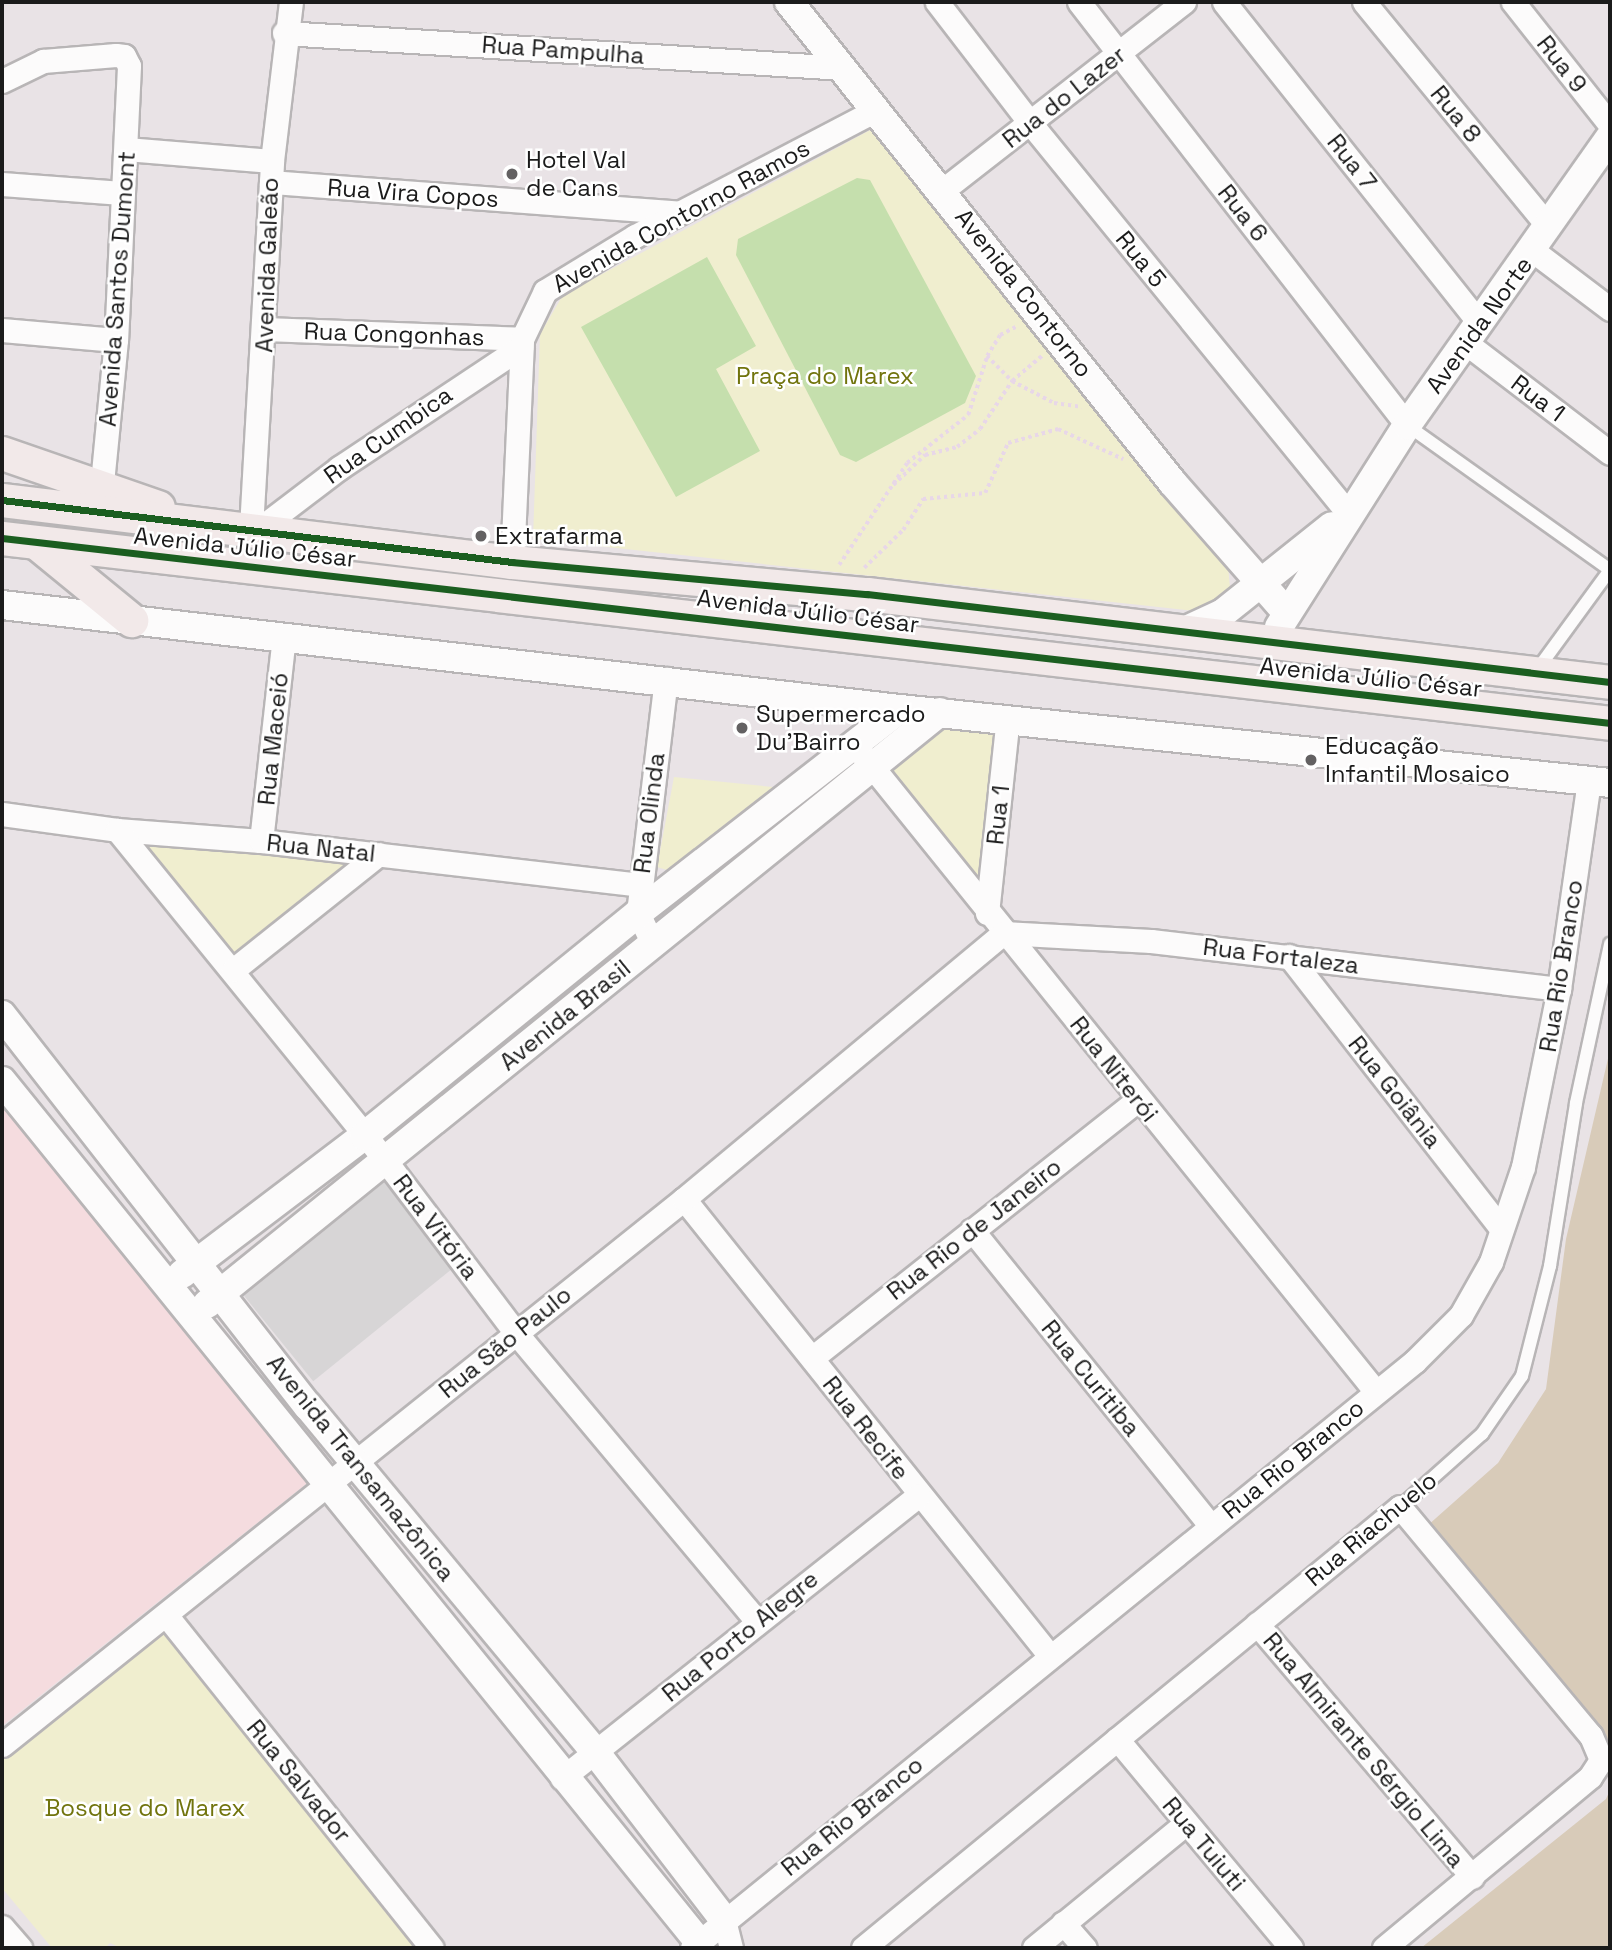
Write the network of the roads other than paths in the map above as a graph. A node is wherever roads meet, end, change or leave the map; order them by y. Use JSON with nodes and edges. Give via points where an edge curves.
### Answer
{"nodes":[{"id":1,"x":291,"y":2,"type":"edge"},
{"id":2,"x":789,"y":2,"type":"edge"},
{"id":3,"x":937,"y":2,"type":"edge"},
{"id":4,"x":1079,"y":2,"type":"edge"},
{"id":5,"x":1184,"y":2,"type":"edge"},
{"id":6,"x":1224,"y":2,"type":"edge"},
{"id":7,"x":1364,"y":2,"type":"edge"},
{"id":8,"x":1513,"y":2,"type":"edge"},
{"id":9,"x":284,"y":33,"type":"junction"},
{"id":10,"x":1119,"y":54,"type":"junction"},
{"id":11,"x":843,"y":68,"type":"junction"},
{"id":12,"x":2,"y":81,"type":"edge"},
{"id":13,"x":876,"y":110,"type":"junction"},
{"id":14,"x":1031,"y":124,"type":"junction"},
{"id":15,"x":1610,"y":125,"type":"edge"},
{"id":16,"x":126,"y":149,"type":"junction"},
{"id":17,"x":1606,"y":152,"type":"edge"},
{"id":18,"x":271,"y":171,"type":"junction"},
{"id":19,"x":2,"y":184,"type":"edge"},
{"id":20,"x":943,"y":190,"type":"junction"},
{"id":21,"x":122,"y":193,"type":"junction"},
{"id":22,"x":681,"y":213,"type":"junction"},
{"id":23,"x":1548,"y":226,"type":"junction"},
{"id":24,"x":1532,"y":250,"type":"junction"},
{"id":25,"x":1610,"y":309,"type":"edge"},
{"id":26,"x":265,"y":329,"type":"junction"},
{"id":27,"x":2,"y":330,"type":"edge"},
{"id":28,"x":1473,"y":333,"type":"junction"},
{"id":29,"x":116,"y":340,"type":"junction"},
{"id":30,"x":522,"y":343,"type":"junction"},
{"id":31,"x":1407,"y":425,"type":"junction"},
{"id":32,"x":2,"y":453,"type":"edge"},
{"id":33,"x":1610,"y":453,"type":"edge"},
{"id":34,"x":102,"y":484,"type":"junction"},
{"id":35,"x":2,"y":500,"type":"edge"},
{"id":36,"x":1348,"y":513,"type":"junction"},
{"id":37,"x":200,"y":523,"type":"junction"},
{"id":38,"x":256,"y":529,"type":"junction"},
{"id":39,"x":2,"y":538,"type":"edge"},
{"id":40,"x":1224,"y":542,"type":"junction"},
{"id":41,"x":37,"y":543,"type":"junction"},
{"id":42,"x":1298,"y":553,"type":"junction"},
{"id":43,"x":512,"y":562,"type":"junction"},
{"id":44,"x":1610,"y":570,"type":"edge"},
{"id":45,"x":1261,"y":583,"type":"junction"},
{"id":46,"x":2,"y":605,"type":"edge"},
{"id":47,"x":1287,"y":613,"type":"junction"},
{"id":48,"x":131,"y":620,"type":"junction"},
{"id":49,"x":1178,"y":634,"type":"junction"},
{"id":50,"x":284,"y":637,"type":"junction"},
{"id":51,"x":1270,"y":642,"type":"junction"},
{"id":52,"x":1534,"y":674,"type":"junction"},
{"id":53,"x":666,"y":679,"type":"junction"},
{"id":54,"x":1610,"y":682,"type":"edge"},
{"id":55,"x":900,"y":709,"type":"junction"},
{"id":56,"x":940,"y":712,"type":"junction"},
{"id":57,"x":1008,"y":718,"type":"junction"},
{"id":58,"x":1610,"y":723,"type":"edge"},
{"id":59,"x":854,"y":744,"type":"junction"},
{"id":60,"x":873,"y":768,"type":"junction"},
{"id":61,"x":1600,"y":782,"type":"edge"},
{"id":62,"x":2,"y":814,"type":"edge"},
{"id":63,"x":117,"y":830,"type":"junction"},
{"id":64,"x":261,"y":841,"type":"junction"},
{"id":65,"x":379,"y":855,"type":"junction"},
{"id":66,"x":638,"y":899,"type":"junction"},
{"id":67,"x":987,"y":913,"type":"junction"},
{"id":68,"x":1003,"y":933,"type":"junction"},
{"id":69,"x":653,"y":944,"type":"junction"},
{"id":70,"x":1610,"y":944,"type":"edge"},
{"id":71,"x":1289,"y":957,"type":"junction"},
{"id":72,"x":1607,"y":964,"type":"edge"},
{"id":73,"x":233,"y":970,"type":"junction"},
{"id":74,"x":1559,"y":989,"type":"junction"},
{"id":75,"x":2,"y":1015,"type":"edge"},
{"id":76,"x":2,"y":1081,"type":"edge"},
{"id":77,"x":1137,"y":1100,"type":"junction"},
{"id":78,"x":364,"y":1136,"type":"junction"},
{"id":79,"x":385,"y":1160,"type":"junction"},
{"id":80,"x":684,"y":1199,"type":"junction"},
{"id":81,"x":1500,"y":1227,"type":"junction"},
{"id":82,"x":972,"y":1230,"type":"junction"},
{"id":83,"x":195,"y":1263,"type":"junction"},
{"id":84,"x":166,"y":1286,"type":"junction"},
{"id":85,"x":220,"y":1293,"type":"junction"},
{"id":86,"x":191,"y":1317,"type":"junction"},
{"id":87,"x":516,"y":1332,"type":"junction"},
{"id":88,"x":812,"y":1358,"type":"junction"},
{"id":89,"x":1376,"y":1392,"type":"junction"},
{"id":90,"x":356,"y":1464,"type":"junction"},
{"id":91,"x":327,"y":1486,"type":"junction"},
{"id":92,"x":918,"y":1496,"type":"junction"},
{"id":93,"x":1400,"y":1507,"type":"junction"},
{"id":94,"x":1211,"y":1526,"type":"junction"},
{"id":95,"x":166,"y":1615,"type":"junction"},
{"id":96,"x":757,"y":1621,"type":"junction"},
{"id":97,"x":1257,"y":1624,"type":"junction"},
{"id":98,"x":1050,"y":1656,"type":"junction"},
{"id":99,"x":1117,"y":1739,"type":"junction"},
{"id":100,"x":2,"y":1745,"type":"edge"},
{"id":101,"x":596,"y":1753,"type":"junction"},
{"id":102,"x":562,"y":1778,"type":"junction"},
{"id":103,"x":1186,"y":1823,"type":"junction"},
{"id":104,"x":1472,"y":1877,"type":"junction"},
{"id":105,"x":724,"y":1920,"type":"junction"},
{"id":106,"x":1063,"y":1923,"type":"junction"},
{"id":107,"x":2,"y":1927,"type":"edge"},
{"id":108,"x":700,"y":1946,"type":"edge"},
{"id":109,"x":20,"y":1948,"type":"edge"},
{"id":110,"x":432,"y":1948,"type":"edge"},
{"id":111,"x":731,"y":1948,"type":"edge"},
{"id":112,"x":863,"y":1948,"type":"edge"},
{"id":113,"x":1034,"y":1948,"type":"edge"},
{"id":114,"x":1085,"y":1948,"type":"edge"},
{"id":115,"x":1291,"y":1948,"type":"edge"},
{"id":116,"x":1384,"y":1948,"type":"edge"}],
"edges":[{"from":1,"to":9,"type":"street","name":"Avenida Galeão"},
{"from":2,"to":11,"type":"street","name":"Avenida Contorno"},
{"from":3,"to":14,"type":"street","name":"Rua 5"},
{"from":4,"to":10,"type":"street","name":"Rua 6"},
{"from":5,"to":10,"type":"street","name":"Rua do Lazer"},
{"from":6,"to":28,"type":"street","name":"Rua 7"},
{"from":7,"to":23,"type":"street","name":"Rua 8"},
{"from":8,"to":15,"type":"street","name":"Rua 9"},
{"from":9,"to":11,"type":"street","name":"Rua Pampulha"},
{"from":9,"to":18,"type":"street","name":"Avenida Galeão"},
{"from":10,"to":14,"type":"street","name":"Rua do Lazer"},
{"from":10,"to":31,"type":"street","name":"Rua 6"},
{"from":11,"to":13,"type":"street","name":"Avenida Contorno"},
{"from":12,"to":16,"type":"street","name":"Avenida Santos Dumont","via":[[43,61],[116,55],[127,60]]},
{"from":13,"to":20,"type":"street","name":"Avenida Contorno"},
{"from":13,"to":22,"type":"street","name":"Avenida Contorno Ramos"},
{"from":14,"to":20,"type":"street","name":"Rua do Lazer"},
{"from":14,"to":36,"type":"street","name":"Rua 5"},
{"from":16,"to":18,"type":"street","name":"Rua Vira Copos"},
{"from":16,"to":21,"type":"street","name":"Avenida Santos Dumont"},
{"from":17,"to":23,"type":"street","name":"Avenida Norte"},
{"from":18,"to":22,"type":"street","name":"Rua Vira Copos"},
{"from":18,"to":26,"type":"street","name":"Avenida Galeão"},
{"from":19,"to":21,"type":"street"},
{"from":20,"to":40,"type":"street","name":"Avenida Contorno"},
{"from":21,"to":29,"type":"street","name":"Avenida Santos Dumont"},
{"from":22,"to":30,"type":"street","name":"Avenida Contorno Ramos","via":[[554,283],[531,312]]},
{"from":23,"to":24,"type":"street","name":"Avenida Norte"},
{"from":24,"to":25,"type":"street"},
{"from":24,"to":28,"type":"street","name":"Avenida Norte"},
{"from":26,"to":30,"type":"street","name":"Rua Congonhas"},
{"from":26,"to":38,"type":"street","name":"Avenida Galeão"},
{"from":27,"to":29,"type":"street"},
{"from":28,"to":31,"type":"street","name":"Avenida Norte"},
{"from":28,"to":33,"type":"street","name":"Rua 1"},
{"from":29,"to":34,"type":"street","name":"Avenida Santos Dumont"},
{"from":30,"to":38,"type":"street","name":"Rua Cumbica"},
{"from":30,"to":43,"type":"street","name":"Avenida Contorno Ramos"},
{"from":31,"to":36,"type":"street","name":"Avenida Norte"},
{"from":31,"to":44,"type":"lane"},
{"from":32,"to":34,"type":"main road"},
{"from":34,"to":37,"type":"main road"},
{"from":35,"to":37,"type":"main road","name":"Avenida Júlio César"},
{"from":36,"to":42,"type":"street"},
{"from":36,"to":47,"type":"street","name":"Avenida Norte"},
{"from":37,"to":38,"type":"main road","name":"Avenida Júlio César"},
{"from":38,"to":43,"type":"main road","name":"Avenida Júlio César"},
{"from":39,"to":41,"type":"main road","name":"Avenida Júlio César"},
{"from":40,"to":42,"type":"street","via":[[1256,552]]},
{"from":40,"to":45,"type":"street","name":"Avenida Contorno"},
{"from":41,"to":48,"type":"main road"},
{"from":41,"to":58,"type":"main road","name":"Avenida Júlio César"},
{"from":42,"to":45,"type":"street"},
{"from":43,"to":49,"type":"main road","name":"Avenida Júlio César","via":[[832,591]]},
{"from":44,"to":52,"type":"lane"},
{"from":45,"to":47,"type":"street","name":"Avenida Contorno"},
{"from":45,"to":49,"type":"street","via":[[1223,613]]},
{"from":46,"to":48,"type":"street"},
{"from":47,"to":51,"type":"street","name":"Avenida Norte"},
{"from":48,"to":50,"type":"street"},
{"from":49,"to":51,"type":"main road","name":"Avenida Júlio César"},
{"from":50,"to":53,"type":"street"},
{"from":50,"to":64,"type":"street","name":"Rua Maceió"},
{"from":51,"to":52,"type":"main road","name":"Avenida Júlio César"},
{"from":52,"to":54,"type":"main road","name":"Avenida Júlio César"},
{"from":53,"to":55,"type":"street"},
{"from":53,"to":66,"type":"street","name":"Rua Olinda"},
{"from":55,"to":56,"type":"street"},
{"from":55,"to":59,"type":"street","name":"Avenida Brasil"},
{"from":56,"to":57,"type":"street"},
{"from":56,"to":60,"type":"street","name":"Avenida Brasil"},
{"from":57,"to":61,"type":"street"},
{"from":57,"to":67,"type":"street","name":"Rua 1"},
{"from":59,"to":60,"type":"street","name":"Rua Niterói"},
{"from":59,"to":66,"type":"street","name":"Avenida Brasil"},
{"from":60,"to":67,"type":"street","name":"Rua Niterói"},
{"from":60,"to":69,"type":"street","name":"Avenida Brasil"},
{"from":61,"to":74,"type":"street","name":"Rua Rio Branco"},
{"from":62,"to":63,"type":"street","name":"Rua Natal"},
{"from":63,"to":64,"type":"street","name":"Rua Natal"},
{"from":63,"to":73,"type":"street","name":"Rua Vitória"},
{"from":64,"to":65,"type":"street","name":"Rua Natal"},
{"from":65,"to":66,"type":"street","name":"Rua Natal"},
{"from":65,"to":73,"type":"street"},
{"from":66,"to":69,"type":"street"},
{"from":66,"to":78,"type":"street","name":"Avenida Brasil"},
{"from":67,"to":68,"type":"street","name":"Rua Niterói"},
{"from":68,"to":71,"type":"street","name":"Rua Fortaleza","via":[[1051,932]]},
{"from":68,"to":77,"type":"street","name":"Rua Niterói"},
{"from":68,"to":80,"type":"street","name":"Rua São Paulo"},
{"from":69,"to":79,"type":"street","name":"Avenida Brasil"},
{"from":70,"to":72,"type":"lane","name":"Rua Riachuelo"},
{"from":71,"to":74,"type":"street","name":"Rua Fortaleza"},
{"from":71,"to":81,"type":"street","name":"Rua Goiânia"},
{"from":72,"to":93,"type":"lane","name":"Rua Riachuelo","via":[[1576,1103],[1550,1266],[1522,1376],[1482,1434]]},
{"from":73,"to":78,"type":"street","name":"Rua Vitória"},
{"from":74,"to":81,"type":"street","name":"Rua Rio Branco","via":[[1523,1167]]},
{"from":75,"to":83,"type":"street","name":"Avenida Transamazônica"},
{"from":76,"to":84,"type":"street","name":"Avenida Transamazônica"},
{"from":77,"to":82,"type":"street","name":"Rua Rio de Janeiro"},
{"from":77,"to":89,"type":"street","name":"Rua Niterói"},
{"from":78,"to":79,"type":"street","name":"Rua Vitória"},
{"from":78,"to":83,"type":"street","name":"Avenida Brasil"},
{"from":79,"to":85,"type":"street","name":"Avenida Brasil"},
{"from":79,"to":87,"type":"street","name":"Rua Vitória"},
{"from":80,"to":87,"type":"street","name":"Rua São Paulo"},
{"from":80,"to":88,"type":"street","name":"Rua Recife"},
{"from":81,"to":89,"type":"street","name":"Rua Rio Branco","via":[[1491,1262],[1461,1315],[1443,1337]]},
{"from":82,"to":88,"type":"street","name":"Rua Rio de Janeiro"},
{"from":82,"to":94,"type":"street","name":"Rua Curitiba"},
{"from":83,"to":84,"type":"street","name":"Avenida Brasil"},
{"from":83,"to":85,"type":"street","name":"Avenida Transamazônica"},
{"from":84,"to":86,"type":"street","name":"Avenida Transamazônica"},
{"from":85,"to":86,"type":"street","name":"Avenida Brasil"},
{"from":85,"to":90,"type":"street","name":"Avenida Transamazônica"},
{"from":86,"to":91,"type":"street","name":"Avenida Transamazônica"},
{"from":87,"to":90,"type":"street","name":"Rua São Paulo"},
{"from":87,"to":96,"type":"street","name":"Rua Vitória"},
{"from":88,"to":92,"type":"street","name":"Rua Recife"},
{"from":89,"to":94,"type":"street","name":"Rua Rio Branco"},
{"from":90,"to":91,"type":"street","name":"Rua São Paulo"},
{"from":90,"to":101,"type":"street","name":"Avenida Transamazônica"},
{"from":91,"to":95,"type":"street","name":"Rua São Paulo"},
{"from":91,"to":102,"type":"street","name":"Avenida Transamazônica"},
{"from":92,"to":96,"type":"street","name":"Rua Porto Alegre"},
{"from":92,"to":98,"type":"street","name":"Rua Recife"},
{"from":93,"to":97,"type":"street","name":"Rua Riachuelo"},
{"from":93,"to":104,"type":"street","via":[[1601,1753],[1590,1777]]},
{"from":94,"to":98,"type":"street","name":"Rua Rio Branco"},
{"from":95,"to":100,"type":"street","name":"Rua São Paulo"},
{"from":95,"to":110,"type":"street","name":"Rua Salvador"},
{"from":96,"to":101,"type":"street","name":"Rua Porto Alegre"},
{"from":97,"to":99,"type":"street","name":"Rua Riachuelo"},
{"from":97,"to":104,"type":"street","name":"Rua Almirante Sérgio Lima"},
{"from":98,"to":105,"type":"street","name":"Rua Rio Branco"},
{"from":99,"to":103,"type":"street","name":"Rua Tuiuti"},
{"from":99,"to":112,"type":"street","name":"Rua Riachuelo"},
{"from":101,"to":102,"type":"street","name":"Rua Porto Alegre"},
{"from":101,"to":105,"type":"street","name":"Avenida Transamazônica"},
{"from":102,"to":108,"type":"street","name":"Avenida Transamazônica"},
{"from":103,"to":106,"type":"street"},
{"from":103,"to":115,"type":"street","name":"Rua Tuiuti"},
{"from":104,"to":116,"type":"street"},
{"from":105,"to":108,"type":"street","name":"Rua Rio Branco"},
{"from":105,"to":111,"type":"street"},
{"from":106,"to":113,"type":"street"},
{"from":106,"to":114,"type":"street"},
{"from":107,"to":109,"type":"street"}]}
